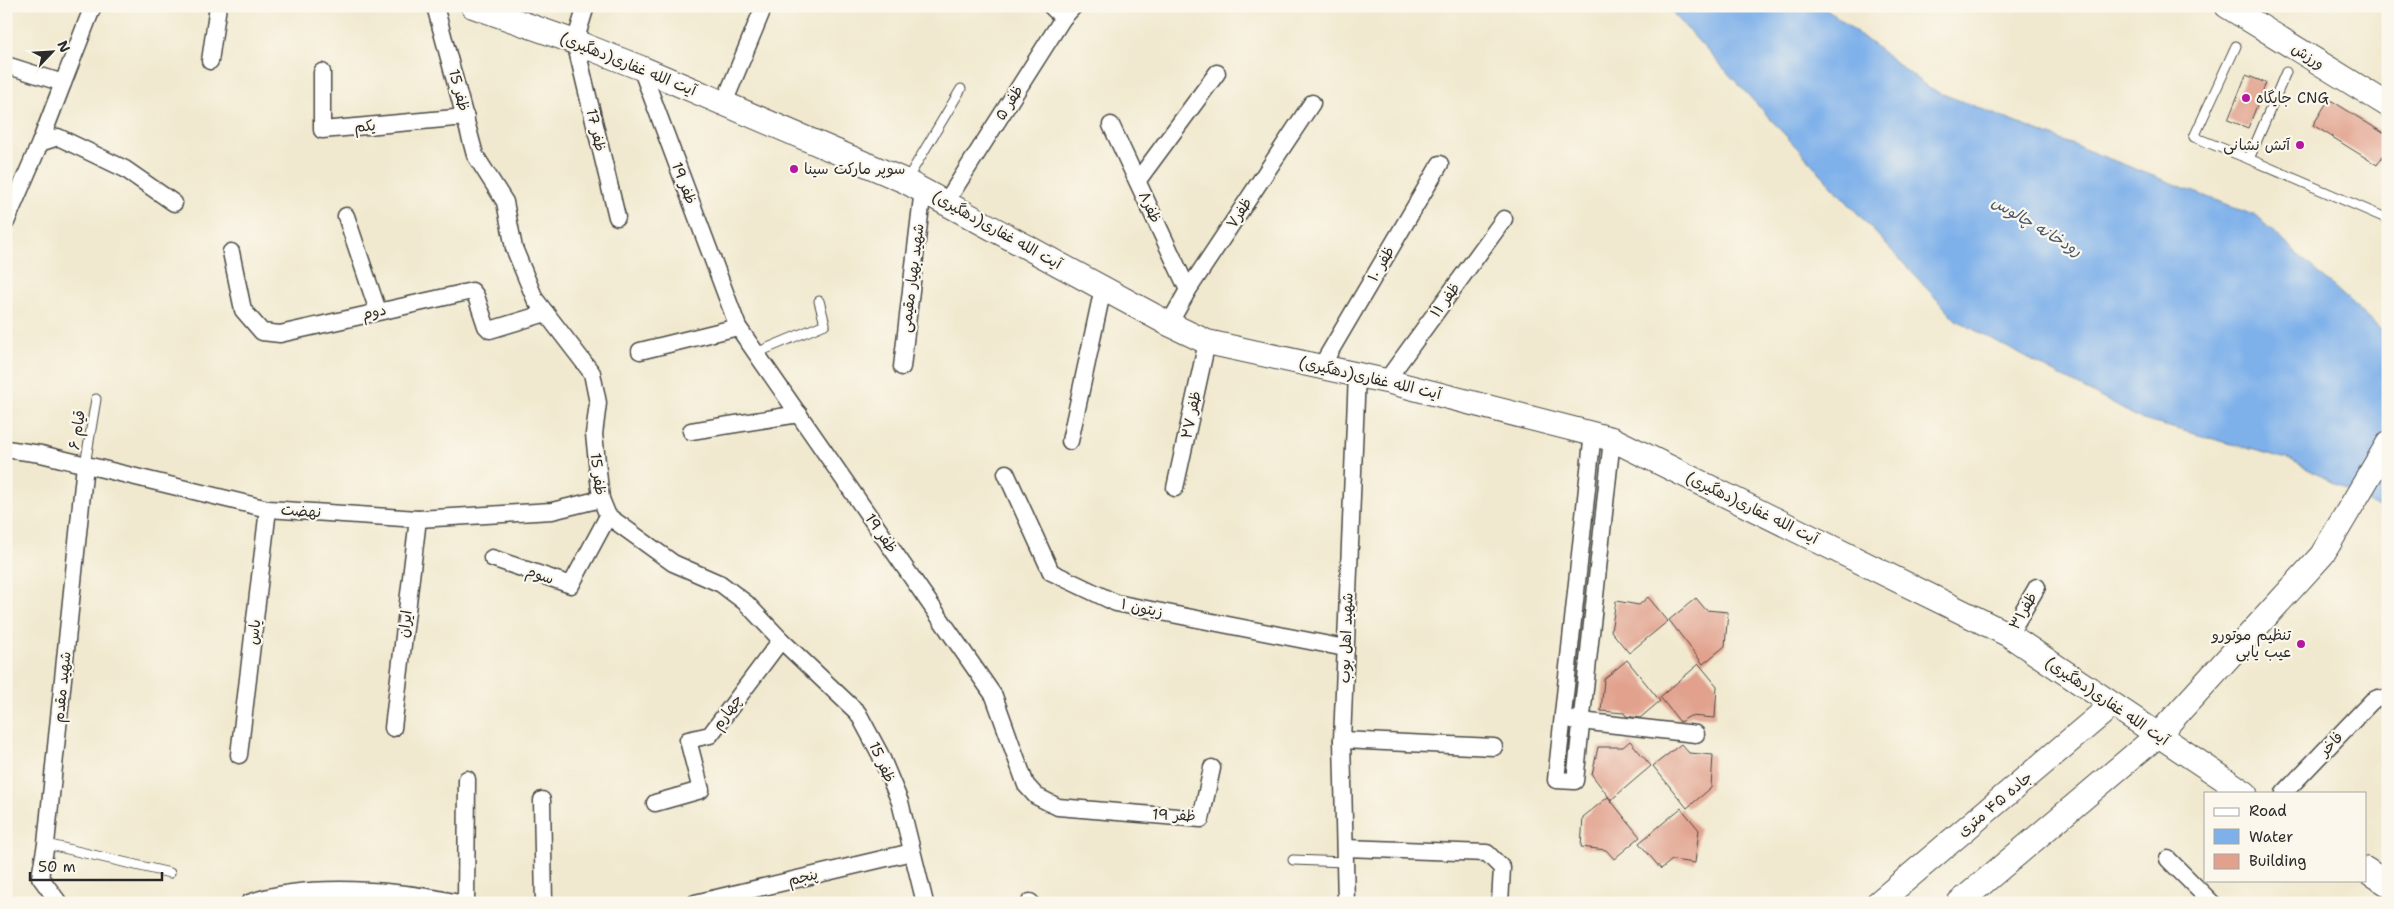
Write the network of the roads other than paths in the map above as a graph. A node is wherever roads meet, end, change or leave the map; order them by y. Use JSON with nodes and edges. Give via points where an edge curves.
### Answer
{"nodes":[{"id":1,"x":93,"y":6,"type":"edge"},
{"id":2,"x":218,"y":6,"type":"edge"},
{"id":3,"x":436,"y":6,"type":"edge"},
{"id":4,"x":586,"y":6,"type":"edge"},
{"id":5,"x":764,"y":6,"type":"edge"},
{"id":6,"x":1051,"y":6,"type":"edge"},
{"id":7,"x":2228,"y":6,"type":"edge"},
{"id":8,"x":485,"y":8,"type":"edge"},
{"id":9,"x":1069,"y":12,"type":"edge"},
{"id":10,"x":576,"y":42,"type":"junction"},
{"id":11,"x":2236,"y":46,"type":"dead end"},
{"id":12,"x":210,"y":61,"type":"dead end"},
{"id":13,"x":6,"y":65,"type":"edge"},
{"id":14,"x":641,"y":68,"type":"junction"},
{"id":15,"x":322,"y":72,"type":"dead end"},
{"id":16,"x":2286,"y":72,"type":"dead end"},
{"id":17,"x":1217,"y":73,"type":"dead end"},
{"id":18,"x":63,"y":83,"type":"junction"},
{"id":19,"x":961,"y":89,"type":"dead end"},
{"id":20,"x":724,"y":103,"type":"junction"},
{"id":21,"x":1312,"y":103,"type":"dead end"},
{"id":22,"x":2388,"y":105,"type":"edge"},
{"id":23,"x":466,"y":117,"type":"junction"},
{"id":24,"x":1110,"y":124,"type":"dead end"},
{"id":25,"x":40,"y":143,"type":"junction"},
{"id":26,"x":2249,"y":159,"type":"junction"},
{"id":27,"x":1440,"y":164,"type":"dead end"},
{"id":28,"x":1138,"y":180,"type":"junction"},
{"id":29,"x":914,"y":185,"type":"junction"},
{"id":30,"x":946,"y":202,"type":"junction"},
{"id":31,"x":174,"y":204,"type":"dead end"},
{"id":32,"x":346,"y":216,"type":"dead end"},
{"id":33,"x":617,"y":217,"type":"dead end"},
{"id":34,"x":1504,"y":219,"type":"dead end"},
{"id":35,"x":2388,"y":219,"type":"edge"},
{"id":36,"x":6,"y":222,"type":"edge"},
{"id":37,"x":231,"y":252,"type":"dead end"},
{"id":38,"x":1103,"y":288,"type":"junction"},
{"id":39,"x":1188,"y":290,"type":"junction"},
{"id":40,"x":819,"y":301,"type":"dead end"},
{"id":41,"x":378,"y":311,"type":"junction"},
{"id":42,"x":546,"y":313,"type":"junction"},
{"id":43,"x":1169,"y":324,"type":"junction"},
{"id":44,"x":738,"y":327,"type":"junction"},
{"id":45,"x":1207,"y":342,"type":"junction"},
{"id":46,"x":640,"y":351,"type":"dead end"},
{"id":47,"x":756,"y":352,"type":"junction"},
{"id":48,"x":1322,"y":365,"type":"junction"},
{"id":49,"x":902,"y":366,"type":"dead end"},
{"id":50,"x":1357,"y":374,"type":"junction"},
{"id":51,"x":1386,"y":381,"type":"junction"},
{"id":52,"x":96,"y":399,"type":"dead end"},
{"id":53,"x":799,"y":414,"type":"junction"},
{"id":54,"x":691,"y":431,"type":"dead end"},
{"id":55,"x":1603,"y":436,"type":"junction"},
{"id":56,"x":1070,"y":441,"type":"dead end"},
{"id":57,"x":2388,"y":444,"type":"edge"},
{"id":58,"x":6,"y":449,"type":"edge"},
{"id":59,"x":85,"y":465,"type":"junction"},
{"id":60,"x":1006,"y":473,"type":"dead end"},
{"id":61,"x":1175,"y":488,"type":"dead end"},
{"id":62,"x":601,"y":499,"type":"junction"},
{"id":63,"x":268,"y":509,"type":"junction"},
{"id":64,"x":608,"y":516,"type":"junction"},
{"id":65,"x":418,"y":520,"type":"junction"},
{"id":66,"x":492,"y":558,"type":"dead end"},
{"id":67,"x":2037,"y":587,"type":"dead end"},
{"id":68,"x":2009,"y":635,"type":"junction"},
{"id":69,"x":780,"y":640,"type":"junction"},
{"id":70,"x":1345,"y":648,"type":"junction"},
{"id":71,"x":2383,"y":700,"type":"edge"},
{"id":72,"x":2112,"y":705,"type":"junction"},
{"id":73,"x":1562,"y":719,"type":"junction"},
{"id":74,"x":1582,"y":721,"type":"junction"},
{"id":75,"x":392,"y":728,"type":"dead end"},
{"id":76,"x":1696,"y":734,"type":"dead end"},
{"id":77,"x":2156,"y":736,"type":"junction"},
{"id":78,"x":1342,"y":740,"type":"junction"},
{"id":79,"x":1494,"y":747,"type":"dead end"},
{"id":80,"x":240,"y":755,"type":"dead end"},
{"id":81,"x":1212,"y":768,"type":"dead end"},
{"id":82,"x":466,"y":779,"type":"dead end"},
{"id":83,"x":2243,"y":792,"type":"edge"},
{"id":84,"x":2285,"y":792,"type":"edge"},
{"id":85,"x":542,"y":800,"type":"dead end"},
{"id":86,"x":655,"y":803,"type":"dead end"},
{"id":87,"x":46,"y":844,"type":"junction"},
{"id":88,"x":912,"y":852,"type":"junction"},
{"id":89,"x":1345,"y":855,"type":"junction"},
{"id":90,"x":2168,"y":859,"type":"dead end"},
{"id":91,"x":1293,"y":860,"type":"dead end"},
{"id":92,"x":2366,"y":871,"type":"edge"},
{"id":93,"x":170,"y":873,"type":"dead end"},
{"id":94,"x":2388,"y":884,"type":"edge"},
{"id":95,"x":2205,"y":901,"type":"edge"},
{"id":96,"x":59,"y":903,"type":"edge"},
{"id":97,"x":249,"y":903,"type":"edge"},
{"id":98,"x":459,"y":903,"type":"edge"},
{"id":99,"x":466,"y":903,"type":"edge"},
{"id":100,"x":544,"y":903,"type":"edge"},
{"id":101,"x":695,"y":903,"type":"edge"},
{"id":102,"x":925,"y":903,"type":"edge"},
{"id":103,"x":1346,"y":903,"type":"edge"},
{"id":104,"x":1500,"y":903,"type":"edge"},
{"id":105,"x":1878,"y":903,"type":"edge"},
{"id":106,"x":1959,"y":903,"type":"edge"}],
"edges":[{"from":1,"to":18,"type":"street"},
{"from":2,"to":12,"type":"street"},
{"from":3,"to":23,"type":"street","name":"ظفر 15"},
{"from":4,"to":10,"type":"street"},
{"from":5,"to":20,"type":"street"},
{"from":6,"to":9,"type":"street"},
{"from":7,"to":22,"type":"street","name":"ورزش"},
{"from":8,"to":10,"type":"street","name":"آیت الله غفاری(دهگیری)"},
{"from":9,"to":30,"type":"street","name":"ظفر ۵"},
{"from":10,"to":14,"type":"street","name":"آیت الله غفاری(دهگیری)"},
{"from":10,"to":33,"type":"street","name":"ظفر 17"},
{"from":11,"to":26,"type":"lane","via":[[2194,138]]},
{"from":13,"to":18,"type":"street"},
{"from":14,"to":20,"type":"street","name":"آیت الله غفاری(دهگیری)"},
{"from":14,"to":44,"type":"street","name":"ظفر 19"},
{"from":15,"to":23,"type":"street","name":"یکم","via":[[322,130]]},
{"from":16,"to":26,"type":"lane"},
{"from":17,"to":28,"type":"street"},
{"from":18,"to":25,"type":"street"},
{"from":19,"to":29,"type":"lane"},
{"from":20,"to":29,"type":"street","name":"آیت الله غفاری(دهگیری)"},
{"from":21,"to":39,"type":"street","name":"ظفر۷"},
{"from":23,"to":42,"type":"street","name":"ظفر 15","via":[[475,155],[505,202],[514,248],[535,299]]},
{"from":24,"to":28,"type":"street","name":"ظفر۸"},
{"from":25,"to":31,"type":"street","via":[[58,137],[125,168]]},
{"from":25,"to":36,"type":"street"},
{"from":26,"to":35,"type":"lane"},
{"from":27,"to":48,"type":"street","name":"ظفر ۱۰"},
{"from":28,"to":39,"type":"street","name":"ظفر۸"},
{"from":29,"to":30,"type":"street","name":"آیت الله غفاری(دهگیری)"},
{"from":29,"to":49,"type":"street","name":"شهید بهیار مقیمی"},
{"from":30,"to":38,"type":"street","name":"آیت الله غفاری(دهگیری)"},
{"from":32,"to":41,"type":"street"},
{"from":34,"to":51,"type":"street","name":"ظفر ۱۱"},
{"from":37,"to":41,"type":"street","name":"دوم","via":[[243,310],[262,332],[280,334]]},
{"from":38,"to":43,"type":"street","name":"آیت الله غفاری(دهگیری)"},
{"from":38,"to":56,"type":"street"},
{"from":39,"to":43,"type":"street","name":"ظفر۷"},
{"from":40,"to":47,"type":"lane","via":[[824,324]]},
{"from":41,"to":42,"type":"street","name":"دوم","via":[[472,291],[490,330]]},
{"from":42,"to":62,"type":"street","name":"ظفر 15","via":[[592,373],[598,403],[594,434]]},
{"from":43,"to":45,"type":"street","name":"آیت الله غفاری(دهگیری)"},
{"from":44,"to":46,"type":"street"},
{"from":44,"to":47,"type":"street","name":"ظفر 19"},
{"from":45,"to":48,"type":"street","name":"آیت الله غفاری(دهگیری)"},
{"from":45,"to":61,"type":"street","name":"ظفر ۲۷"},
{"from":47,"to":53,"type":"street","name":"ظفر 19"},
{"from":48,"to":50,"type":"street","name":"آیت الله غفاری(دهگیری)"},
{"from":50,"to":51,"type":"street","name":"آیت الله غفاری(دهگیری)"},
{"from":50,"to":70,"type":"street","name":"شهید اهل بوب"},
{"from":51,"to":55,"type":"street","name":"آیت الله غفاری(دهگیری)"},
{"from":52,"to":59,"type":"lane","name":"قیام ۶"},
{"from":53,"to":54,"type":"street"},
{"from":53,"to":81,"type":"street","name":"ظفر 19","via":[[994,696],[1026,785],[1036,796],[1058,807],[1201,819]]},
{"from":55,"to":68,"type":"street","name":"آیت الله غفاری(دهگیری)"},
{"from":55,"to":73,"type":"street"},
{"from":55,"to":74,"type":"street"},
{"from":57,"to":77,"type":"street","via":[[2322,555]]},
{"from":58,"to":59,"type":"street","name":"نهضت"},
{"from":59,"to":63,"type":"street","name":"نهضت"},
{"from":59,"to":87,"type":"street","name":"شهید مقدم"},
{"from":60,"to":70,"type":"street","name":"زیتون ۱","via":[[1051,572],[1116,602]]},
{"from":62,"to":64,"type":"street","name":"ظفر 15"},
{"from":62,"to":65,"type":"street","name":"نهضت","via":[[552,511]]},
{"from":63,"to":65,"type":"street","name":"نهضت"},
{"from":63,"to":80,"type":"street","name":"یاس"},
{"from":64,"to":66,"type":"street","name":"سوم","via":[[571,585]]},
{"from":64,"to":69,"type":"street","name":"ظفر 15","via":[[673,562],[721,584],[746,603]]},
{"from":65,"to":75,"type":"street","name":"ایران"},
{"from":67,"to":68,"type":"street","name":"ظفر۳۱"},
{"from":68,"to":72,"type":"street","name":"آیت الله غفاری(دهگیری)"},
{"from":69,"to":86,"type":"street","name":"چهارم","via":[[710,735],[688,740],[701,790]]},
{"from":69,"to":88,"type":"street","name":"ظفر 15","via":[[858,712],[900,802]]},
{"from":70,"to":78,"type":"street","name":"شهید اهل بوب"},
{"from":71,"to":84,"type":"street","name":"فاخر","via":[[2372,701]]},
{"from":72,"to":77,"type":"street","name":"آیت الله غفاری(دهگیری)"},
{"from":72,"to":105,"type":"street","name":"جاده ۴۵ متری"},
{"from":73,"to":74,"type":"street"},
{"from":73,"to":74,"type":"street","via":[[1556,780],[1575,780]]},
{"from":74,"to":76,"type":"street"},
{"from":77,"to":83,"type":"street","name":"آیت الله غفاری(دهگیری)"},
{"from":77,"to":106,"type":"street"},
{"from":78,"to":79,"type":"street"},
{"from":78,"to":89,"type":"street","name":"شهید اهل بوب"},
{"from":82,"to":99,"type":"street"},
{"from":85,"to":100,"type":"street"},
{"from":87,"to":93,"type":"lane"},
{"from":87,"to":96,"type":"street","name":"شهید مقدم","via":[[40,877]]},
{"from":88,"to":101,"type":"street","name":"پنجم"},
{"from":88,"to":102,"type":"street","name":"ظفر 15"},
{"from":89,"to":91,"type":"lane"},
{"from":89,"to":103,"type":"street","name":"شهید اهل بوب"},
{"from":89,"to":104,"type":"street","via":[[1487,853],[1502,868]]},
{"from":90,"to":95,"type":"street"},
{"from":92,"to":94,"type":"street"},
{"from":97,"to":98,"type":"street","via":[[291,892],[386,892]]}]}
